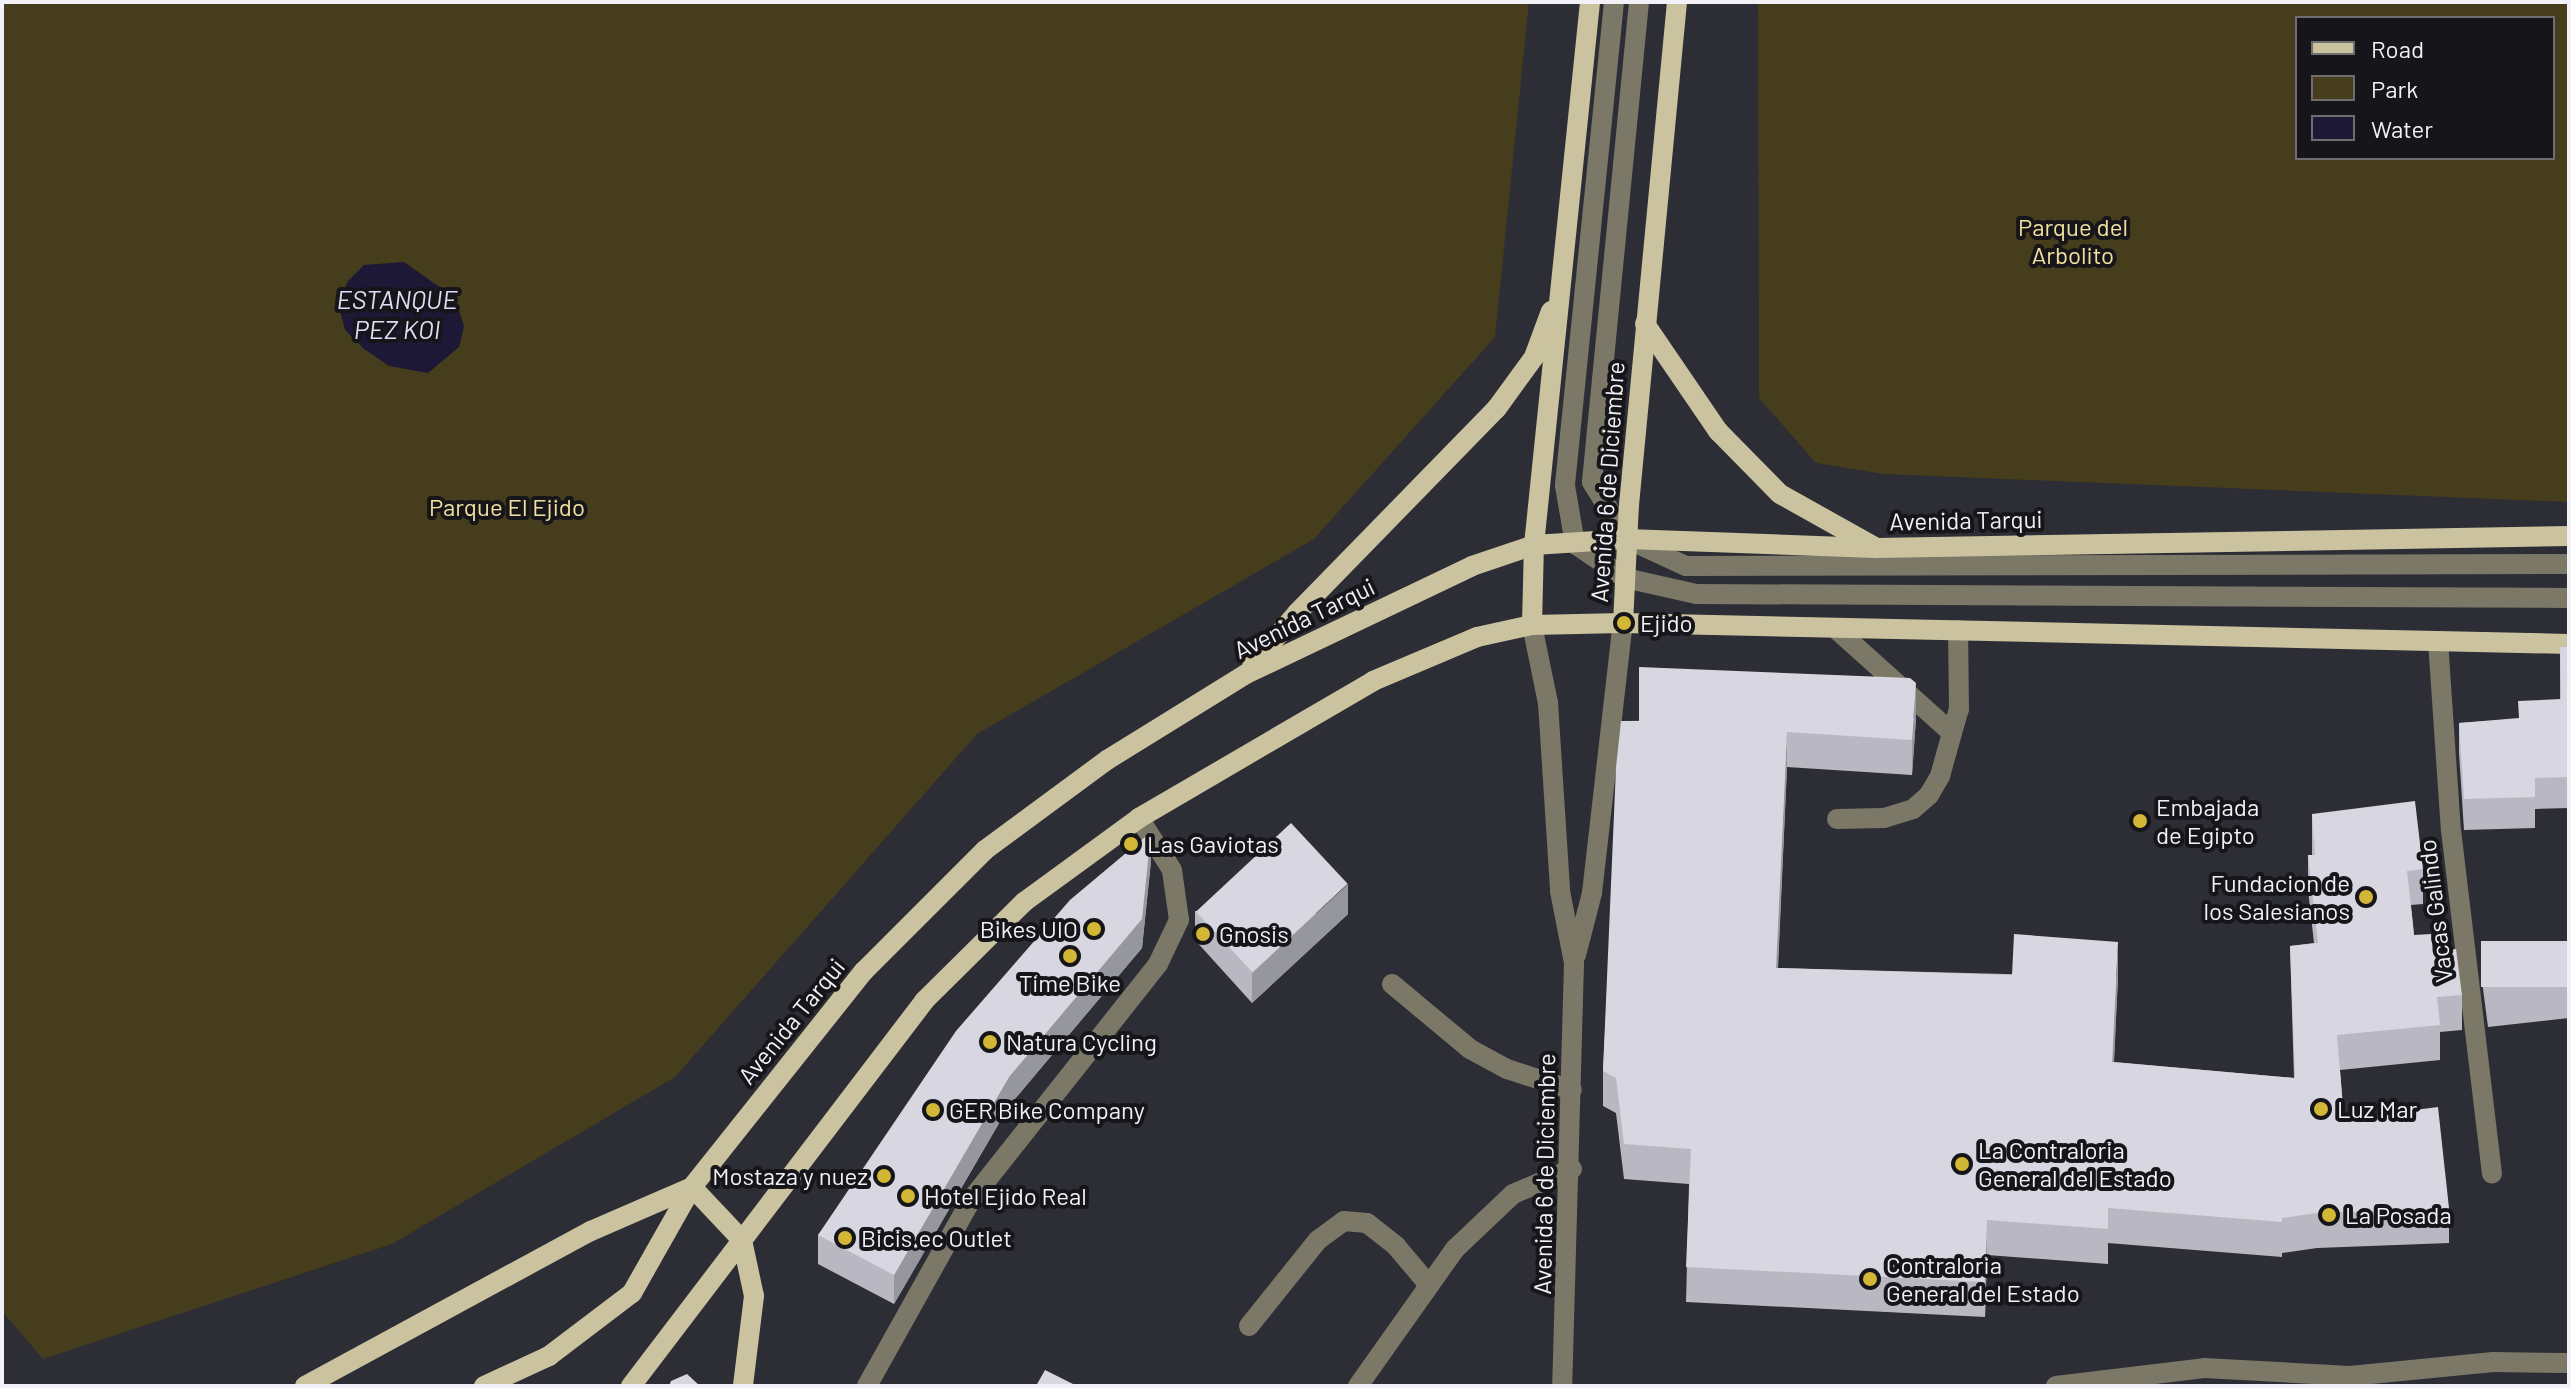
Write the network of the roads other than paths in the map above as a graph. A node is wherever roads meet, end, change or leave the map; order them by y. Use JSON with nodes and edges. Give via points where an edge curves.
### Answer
{"nodes":[{"id":1,"x":1590,"y":2,"type":"edge"},
{"id":2,"x":1614,"y":2,"type":"edge"},
{"id":3,"x":1639,"y":2,"type":"edge"},
{"id":4,"x":1677,"y":2,"type":"edge"},
{"id":5,"x":1561,"y":285,"type":"junction"},
{"id":6,"x":1645,"y":324,"type":"junction"},
{"id":7,"x":2569,"y":536,"type":"edge"},
{"id":8,"x":1627,"y":539,"type":"junction"},
{"id":9,"x":1575,"y":544,"type":"junction"},
{"id":10,"x":1534,"y":545,"type":"junction"},
{"id":11,"x":1876,"y":548,"type":"junction"},
{"id":12,"x":2569,"y":564,"type":"edge"},
{"id":13,"x":1625,"y":578,"type":"junction"},
{"id":14,"x":2569,"y":598,"type":"edge"},
{"id":15,"x":1623,"y":623,"type":"junction"},
{"id":16,"x":1532,"y":625,"type":"junction"},
{"id":17,"x":1835,"y":628,"type":"junction"},
{"id":18,"x":1958,"y":630,"type":"junction"},
{"id":19,"x":2438,"y":641,"type":"junction"},
{"id":20,"x":2569,"y":644,"type":"edge"},
{"id":21,"x":1246,"y":674,"type":"junction"},
{"id":22,"x":1952,"y":733,"type":"junction"},
{"id":23,"x":1139,"y":818,"type":"junction"},
{"id":24,"x":1837,"y":819,"type":"dead end"},
{"id":25,"x":1574,"y":963,"type":"junction"},
{"id":26,"x":1392,"y":984,"type":"dead end"},
{"id":27,"x":1572,"y":1090,"type":"junction"},
{"id":28,"x":1572,"y":1169,"type":"junction"},
{"id":29,"x":2492,"y":1174,"type":"dead end"},
{"id":30,"x":692,"y":1187,"type":"junction"},
{"id":31,"x":742,"y":1240,"type":"junction"},
{"id":32,"x":1429,"y":1285,"type":"junction"},
{"id":33,"x":1249,"y":1326,"type":"dead end"},
{"id":34,"x":2569,"y":1363,"type":"edge"},
{"id":35,"x":2355,"y":1381,"type":"edge"},
{"id":36,"x":305,"y":1386,"type":"edge"},
{"id":37,"x":484,"y":1386,"type":"edge"},
{"id":38,"x":631,"y":1386,"type":"edge"},
{"id":39,"x":743,"y":1386,"type":"edge"},
{"id":40,"x":867,"y":1386,"type":"edge"},
{"id":41,"x":1358,"y":1386,"type":"edge"},
{"id":42,"x":1562,"y":1386,"type":"edge"},
{"id":43,"x":2056,"y":1386,"type":"edge"},
{"id":44,"x":2369,"y":1386,"type":"edge"}],
"edges":[{"from":1,"to":5,"type":"main road","name":"Avenida 6 de Diciembre"},
{"from":2,"to":9,"type":"street","via":[[1565,486]]},
{"from":3,"to":8,"type":"street","via":[[1592,482]]},
{"from":4,"to":6,"type":"main road","name":"Avenida 6 de Diciembre"},
{"from":5,"to":10,"type":"main road","name":"Avenida 6 de Diciembre"},
{"from":5,"to":21,"type":"main road","via":[[1534,357],[1497,408],[1297,613]]},
{"from":6,"to":8,"type":"main road","name":"Avenida 6 de Diciembre"},
{"from":6,"to":11,"type":"main road","via":[[1718,431],[1780,494]]},
{"from":7,"to":11,"type":"main road","name":"Avenida Tarqui"},
{"from":8,"to":9,"type":"main road","name":"Avenida Tarqui"},
{"from":8,"to":11,"type":"main road","name":"Avenida Tarqui"},
{"from":8,"to":12,"type":"street","via":[[1686,566]]},
{"from":8,"to":13,"type":"main road","name":"Avenida 6 de Diciembre"},
{"from":9,"to":10,"type":"main road","name":"Avenida Tarqui"},
{"from":9,"to":13,"type":"street"},
{"from":10,"to":16,"type":"main road","name":"Avenida 6 de Diciembre"},
{"from":10,"to":21,"type":"main road","name":"Avenida Tarqui","via":[[1472,566]]},
{"from":13,"to":14,"type":"street","via":[[1696,594]]},
{"from":13,"to":15,"type":"main road","name":"Avenida 6 de Diciembre"},
{"from":15,"to":16,"type":"main road"},
{"from":15,"to":17,"type":"main road"},
{"from":15,"to":25,"type":"street","name":"Avenida 6 de Diciembre","via":[[1610,700],[1592,893]]},
{"from":16,"to":23,"type":"main road","via":[[1477,637],[1373,681]]},
{"from":16,"to":25,"type":"street","name":"Avenida 6 de Diciembre","via":[[1548,703],[1559,878]]},
{"from":17,"to":18,"type":"main road"},
{"from":17,"to":22,"type":"street"},
{"from":18,"to":19,"type":"main road"},
{"from":18,"to":22,"type":"street","via":[[1959,709]]},
{"from":19,"to":20,"type":"main road"},
{"from":19,"to":29,"type":"street","name":"Vacas Galindo","via":[[2450,750],[2451,830]]},
{"from":21,"to":30,"type":"main road","name":"Avenida Tarqui","via":[[1107,760],[985,850],[864,971]]},
{"from":22,"to":24,"type":"street","via":[[1940,776],[1913,809],[1884,818]]},
{"from":23,"to":31,"type":"main road","via":[[1024,902],[924,1001]]},
{"from":23,"to":40,"type":"street","via":[[1172,870],[1179,920],[1163,953],[971,1200]]},
{"from":25,"to":27,"type":"street","name":"Avenida 6 de Diciembre"},
{"from":26,"to":27,"type":"street","via":[[1470,1049],[1507,1069]]},
{"from":27,"to":28,"type":"street","name":"Avenida 6 de Diciembre"},
{"from":28,"to":32,"type":"street","via":[[1513,1194],[1455,1249]]},
{"from":28,"to":42,"type":"street","name":"Avenida 6 de Diciembre"},
{"from":30,"to":31,"type":"main road"},
{"from":30,"to":36,"type":"main road","name":"Avenida Tarqui","via":[[591,1231]]},
{"from":30,"to":37,"type":"main road","via":[[632,1293],[549,1356]]},
{"from":31,"to":38,"type":"main road"},
{"from":31,"to":39,"type":"main road","via":[[754,1296]]},
{"from":32,"to":33,"type":"street","via":[[1396,1246],[1367,1223],[1344,1221],[1318,1240]]},
{"from":32,"to":41,"type":"street"},
{"from":34,"to":35,"type":"street","via":[[2493,1362]]},
{"from":35,"to":43,"type":"street","via":[[2204,1368]]},
{"from":35,"to":44,"type":"street"}]}
